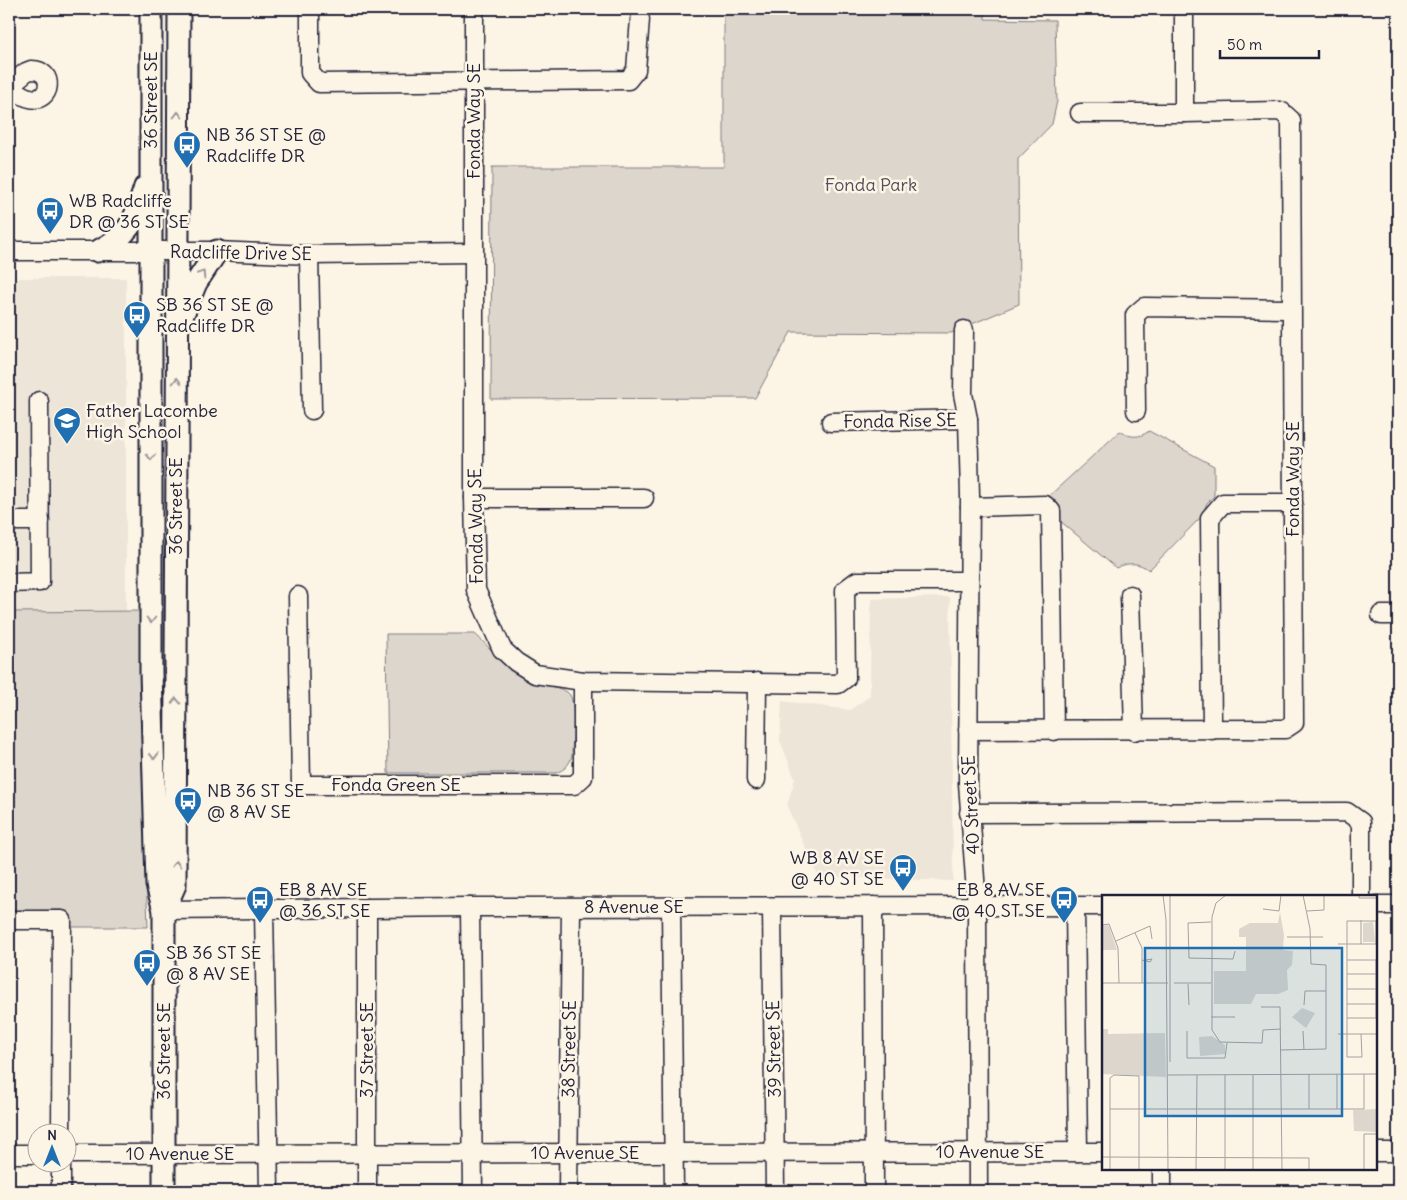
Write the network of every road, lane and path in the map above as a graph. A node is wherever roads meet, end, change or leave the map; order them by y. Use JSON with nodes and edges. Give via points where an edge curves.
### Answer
{"nodes":[{"id":1,"x":151,"y":9,"type":"edge"},
{"id":2,"x":179,"y":9,"type":"edge"},
{"id":3,"x":310,"y":9,"type":"edge"},
{"id":4,"x":474,"y":9,"type":"edge"},
{"id":5,"x":1184,"y":9,"type":"edge"},
{"id":6,"x":640,"y":19,"type":"dead end"},
{"id":7,"x":474,"y":81,"type":"junction"},
{"id":8,"x":1080,"y":113,"type":"dead end"},
{"id":9,"x":1184,"y":113,"type":"junction"},
{"id":10,"x":151,"y":165,"type":"junction"},
{"id":11,"x":9,"y":251,"type":"edge"},
{"id":12,"x":98,"y":251,"type":"junction"},
{"id":13,"x":151,"y":251,"type":"junction"},
{"id":14,"x":177,"y":251,"type":"junction"},
{"id":15,"x":217,"y":251,"type":"junction"},
{"id":16,"x":473,"y":254,"type":"junction"},
{"id":17,"x":309,"y":255,"type":"junction"},
{"id":18,"x":1291,"y":309,"type":"junction"},
{"id":19,"x":964,"y":330,"type":"dead end"},
{"id":20,"x":177,"y":331,"type":"junction"},
{"id":21,"x":39,"y":401,"type":"dead end"},
{"id":22,"x":312,"y":410,"type":"dead end"},
{"id":23,"x":1136,"y":411,"type":"dead end"},
{"id":24,"x":968,"y":419,"type":"junction"},
{"id":25,"x":832,"y":422,"type":"dead end"},
{"id":26,"x":474,"y":498,"type":"junction"},
{"id":27,"x":644,"y":498,"type":"dead end"},
{"id":28,"x":1293,"y":503,"type":"junction"},
{"id":29,"x":970,"y":507,"type":"junction"},
{"id":30,"x":9,"y":521,"type":"edge"},
{"id":31,"x":40,"y":521,"type":"junction"},
{"id":32,"x":968,"y":581,"type":"junction"},
{"id":33,"x":9,"y":583,"type":"edge"},
{"id":34,"x":1130,"y":595,"type":"dead end"},
{"id":35,"x":298,"y":596,"type":"dead end"},
{"id":36,"x":583,"y":681,"type":"junction"},
{"id":37,"x":757,"y":682,"type":"junction"},
{"id":38,"x":968,"y":730,"type":"junction"},
{"id":39,"x":1212,"y":730,"type":"junction"},
{"id":40,"x":1054,"y":731,"type":"junction"},
{"id":41,"x":1134,"y":731,"type":"junction"},
{"id":42,"x":756,"y":780,"type":"dead end"},
{"id":43,"x":969,"y":813,"type":"junction"},
{"id":44,"x":1361,"y":895,"type":"edge"},
{"id":45,"x":1377,"y":905,"type":"edge"},
{"id":46,"x":1398,"y":905,"type":"edge"},
{"id":47,"x":873,"y":906,"type":"junction"},
{"id":48,"x":977,"y":906,"type":"junction"},
{"id":49,"x":1075,"y":906,"type":"junction"},
{"id":50,"x":1102,"y":906,"type":"edge"},
{"id":51,"x":470,"y":907,"type":"junction"},
{"id":52,"x":571,"y":907,"type":"junction"},
{"id":53,"x":671,"y":907,"type":"junction"},
{"id":54,"x":772,"y":907,"type":"junction"},
{"id":55,"x":367,"y":908,"type":"junction"},
{"id":56,"x":164,"y":910,"type":"junction"},
{"id":57,"x":264,"y":910,"type":"junction"},
{"id":58,"x":9,"y":920,"type":"edge"},
{"id":59,"x":62,"y":1122,"type":"edge"},
{"id":60,"x":978,"y":1152,"type":"junction"},
{"id":61,"x":1078,"y":1152,"type":"junction"},
{"id":62,"x":1102,"y":1152,"type":"edge"},
{"id":63,"x":1377,"y":1152,"type":"edge"},
{"id":64,"x":1398,"y":1152,"type":"edge"},
{"id":65,"x":473,"y":1153,"type":"junction"},
{"id":66,"x":567,"y":1153,"type":"junction"},
{"id":67,"x":674,"y":1153,"type":"junction"},
{"id":68,"x":775,"y":1153,"type":"junction"},
{"id":69,"x":874,"y":1153,"type":"junction"},
{"id":70,"x":9,"y":1154,"type":"edge"},
{"id":71,"x":28,"y":1154,"type":"edge"},
{"id":72,"x":78,"y":1154,"type":"edge"},
{"id":73,"x":164,"y":1154,"type":"junction"},
{"id":74,"x":270,"y":1154,"type":"junction"},
{"id":75,"x":367,"y":1154,"type":"junction"},
{"id":76,"x":1162,"y":1170,"type":"edge"},
{"id":77,"x":61,"y":1172,"type":"edge"},
{"id":78,"x":61,"y":1191,"type":"edge"},
{"id":79,"x":164,"y":1191,"type":"edge"},
{"id":80,"x":269,"y":1191,"type":"edge"},
{"id":81,"x":367,"y":1191,"type":"edge"},
{"id":82,"x":473,"y":1191,"type":"edge"},
{"id":83,"x":568,"y":1191,"type":"edge"},
{"id":84,"x":674,"y":1191,"type":"edge"},
{"id":85,"x":775,"y":1191,"type":"edge"},
{"id":86,"x":874,"y":1191,"type":"edge"},
{"id":87,"x":978,"y":1191,"type":"edge"},
{"id":88,"x":1162,"y":1191,"type":"edge"}],
"edges":[{"from":1,"to":10,"type":"main road","name":"36 Street SE"},
{"from":14,"to":2,"type":"main road","name":"36 Street SE","one_way":true},
{"from":3,"to":7,"type":"street","via":[[310,74],[319,83]]},
{"from":4,"to":7,"type":"street","name":"Fonda Way SE"},
{"from":5,"to":9,"type":"street"},
{"from":6,"to":7,"type":"street","via":[[636,70],[628,80]]},
{"from":7,"to":16,"type":"street","name":"Fonda Way SE"},
{"from":8,"to":9,"type":"street","name":"Fonda Way SE"},
{"from":9,"to":18,"type":"street","name":"Fonda Way SE","via":[[1281,111],[1291,120]]},
{"from":10,"to":12,"type":"main road","via":[[130,227],[114,243]]},
{"from":10,"to":13,"type":"main road","name":"36 Street SE"},
{"from":11,"to":12,"type":"street","name":"Radcliffe Drive SE"},
{"from":12,"to":13,"type":"street","name":"Radcliffe Drive SE"},
{"from":13,"to":14,"type":"street","name":"Radcliffe Drive SE"},
{"from":13,"to":56,"type":"main road","name":"36 Street SE","one_way":true,"via":[[151,672],[157,885]]},
{"from":14,"to":15,"type":"street","name":"Radcliffe Drive SE"},
{"from":14,"to":20,"type":"main road","name":"36 Street SE"},
{"from":15,"to":17,"type":"street","name":"Radcliffe Drive SE"},
{"from":20,"to":15,"type":"main road","one_way":true,"via":[[196,283]]},
{"from":16,"to":17,"type":"street","name":"Radcliffe Drive SE"},
{"from":16,"to":26,"type":"street","name":"Fonda Way SE"},
{"from":17,"to":22,"type":"street"},
{"from":18,"to":23,"type":"street","via":[[1144,307],[1136,315]]},
{"from":18,"to":28,"type":"street","name":"Fonda Way SE"},
{"from":19,"to":24,"type":"street","name":"40 Street SE","via":[[963,394]]},
{"from":56,"to":20,"type":"main road","name":"36 Street SE","one_way":true,"via":[[175,885]]},
{"from":21,"to":31,"type":"street"},
{"from":24,"to":25,"type":"street","name":"Fonda Rise SE"},
{"from":24,"to":29,"type":"street","name":"40 Street SE"},
{"from":26,"to":27,"type":"street"},
{"from":26,"to":36,"type":"street","name":"Fonda Way SE","via":[[476,590],[502,649],[535,674]]},
{"from":28,"to":39,"type":"street","via":[[1223,503],[1210,518]]},
{"from":28,"to":39,"type":"street","name":"Fonda Way SE","via":[[1294,723],[1285,729]]},
{"from":29,"to":32,"type":"street","name":"40 Street SE"},
{"from":29,"to":40,"type":"street","via":[[1045,505],[1051,511]]},
{"from":30,"to":31,"type":"street"},
{"from":31,"to":33,"type":"street","via":[[40,582]]},
{"from":32,"to":37,"type":"street","name":"Fonda Way SE","via":[[857,581],[845,590],[846,678],[838,684]]},
{"from":32,"to":38,"type":"street","name":"40 Street SE"},
{"from":34,"to":41,"type":"street"},
{"from":35,"to":36,"type":"street","name":"Fonda Green SE","via":[[300,785],[574,785],[583,777]]},
{"from":36,"to":37,"type":"street","name":"Fonda Way SE"},
{"from":37,"to":42,"type":"street"},
{"from":38,"to":40,"type":"street","name":"Fonda Way SE"},
{"from":38,"to":43,"type":"street","name":"40 Street SE"},
{"from":39,"to":41,"type":"street","name":"Fonda Way SE"},
{"from":40,"to":41,"type":"street","name":"Fonda Way SE"},
{"from":43,"to":44,"type":"street","via":[[1347,812],[1361,822]]},
{"from":43,"to":48,"type":"street","name":"40 Street SE"},
{"from":45,"to":46,"type":"street"},
{"from":47,"to":48,"type":"street","name":"8 Avenue SE"},
{"from":47,"to":54,"type":"street","name":"8 Avenue SE"},
{"from":47,"to":69,"type":"street"},
{"from":48,"to":49,"type":"street","name":"8 Avenue SE"},
{"from":48,"to":60,"type":"street","name":"40 Street SE"},
{"from":49,"to":50,"type":"street","name":"8 Avenue SE"},
{"from":49,"to":61,"type":"street"},
{"from":51,"to":52,"type":"street","name":"8 Avenue SE"},
{"from":51,"to":55,"type":"street","name":"8 Avenue SE"},
{"from":51,"to":65,"type":"street"},
{"from":52,"to":53,"type":"street","name":"8 Avenue SE"},
{"from":52,"to":66,"type":"street","name":"38 Street SE"},
{"from":53,"to":54,"type":"street","name":"8 Avenue SE"},
{"from":53,"to":67,"type":"street"},
{"from":54,"to":68,"type":"street","name":"39 Street SE"},
{"from":55,"to":57,"type":"street","name":"8 Avenue SE"},
{"from":55,"to":75,"type":"street","name":"37 Street SE"},
{"from":56,"to":57,"type":"street","name":"8 Avenue SE"},
{"from":56,"to":73,"type":"main road","name":"36 Street SE"},
{"from":57,"to":74,"type":"street"},
{"from":58,"to":59,"type":"street","via":[[62,920]]},
{"from":60,"to":61,"type":"street","name":"10 Avenue SE"},
{"from":60,"to":69,"type":"street","name":"10 Avenue SE"},
{"from":60,"to":87,"type":"street","name":"40 Street SE"},
{"from":61,"to":62,"type":"street","name":"10 Avenue SE"},
{"from":63,"to":64,"type":"street"},
{"from":65,"to":66,"type":"street","name":"10 Avenue SE"},
{"from":65,"to":75,"type":"street","name":"10 Avenue SE"},
{"from":65,"to":82,"type":"street"},
{"from":66,"to":67,"type":"street","name":"10 Avenue SE"},
{"from":66,"to":83,"type":"street","name":"38 Street SE"},
{"from":67,"to":68,"type":"street","name":"10 Avenue SE"},
{"from":67,"to":84,"type":"street"},
{"from":68,"to":69,"type":"street","name":"10 Avenue SE"},
{"from":68,"to":85,"type":"street","name":"39 Street SE"},
{"from":69,"to":86,"type":"street"},
{"from":70,"to":71,"type":"street"},
{"from":72,"to":73,"type":"street","name":"10 Avenue SE"},
{"from":73,"to":74,"type":"street","name":"10 Avenue SE"},
{"from":73,"to":79,"type":"main road","name":"36 Street SE"},
{"from":74,"to":75,"type":"street","name":"10 Avenue SE"},
{"from":74,"to":80,"type":"street"},
{"from":75,"to":81,"type":"street","name":"37 Street SE"},
{"from":76,"to":88,"type":"street"},
{"from":77,"to":78,"type":"street"}]}
